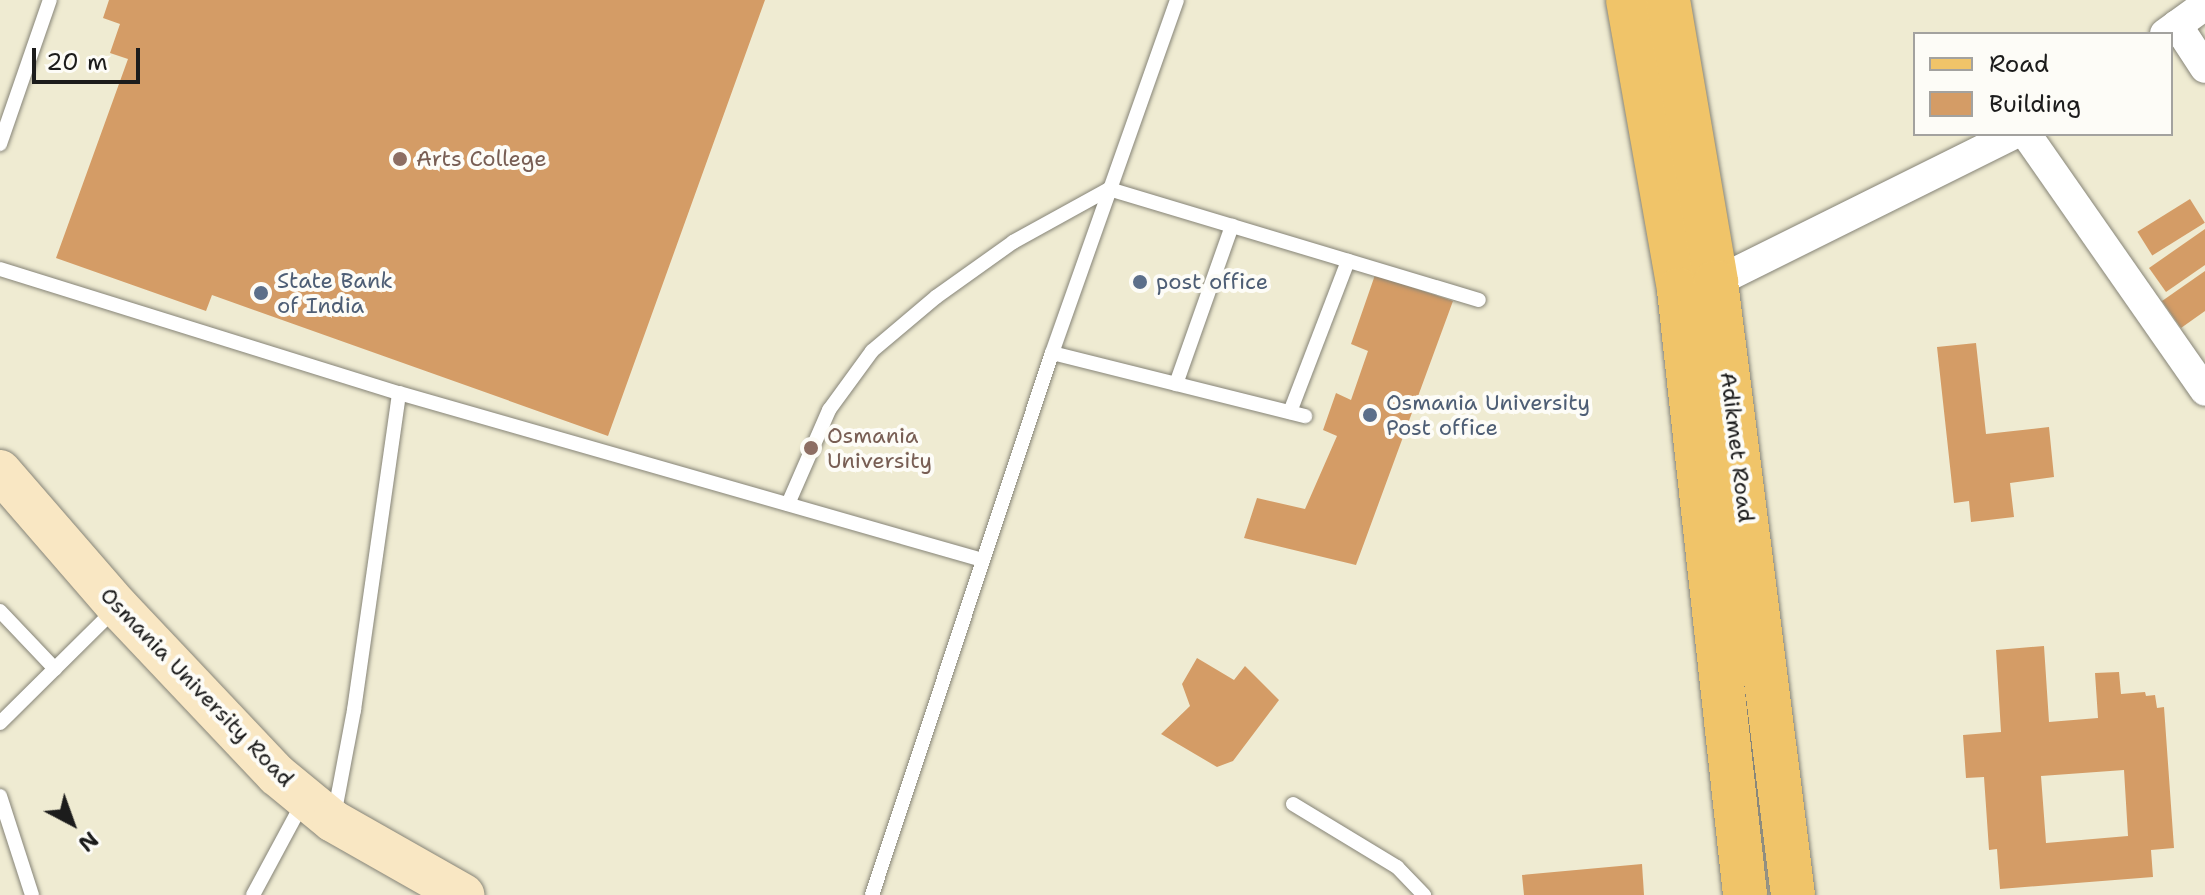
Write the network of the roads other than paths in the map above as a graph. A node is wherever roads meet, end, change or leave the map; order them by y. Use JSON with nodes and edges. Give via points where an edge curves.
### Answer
{"nodes":[{"id":1,"x":50,"y":0,"type":"edge"},
{"id":2,"x":1177,"y":0,"type":"edge"},
{"id":3,"x":1628,"y":0,"type":"edge"},
{"id":4,"x":1668,"y":0,"type":"edge"},
{"id":5,"x":2205,"y":5,"type":"edge"},
{"id":6,"x":2171,"y":30,"type":"edge"},
{"id":7,"x":2173,"y":32,"type":"edge"},
{"id":8,"x":2205,"y":68,"type":"edge"},
{"id":9,"x":2010,"y":136,"type":"edge"},
{"id":10,"x":2027,"y":136,"type":"edge"},
{"id":11,"x":0,"y":144,"type":"edge"},
{"id":12,"x":1109,"y":189,"type":"junction"},
{"id":13,"x":1232,"y":226,"type":"junction"},
{"id":14,"x":1348,"y":261,"type":"junction"},
{"id":15,"x":0,"y":269,"type":"edge"},
{"id":16,"x":1698,"y":286,"type":"junction"},
{"id":17,"x":1479,"y":300,"type":"dead end"},
{"id":18,"x":1052,"y":353,"type":"junction"},
{"id":19,"x":1176,"y":384,"type":"junction"},
{"id":20,"x":2205,"y":391,"type":"edge"},
{"id":21,"x":399,"y":393,"type":"junction"},
{"id":22,"x":1290,"y":412,"type":"junction"},
{"id":23,"x":1305,"y":416,"type":"dead end"},
{"id":24,"x":0,"y":471,"type":"edge"},
{"id":25,"x":788,"y":504,"type":"junction"},
{"id":26,"x":982,"y":560,"type":"junction"},
{"id":27,"x":118,"y":607,"type":"junction"},
{"id":28,"x":0,"y":611,"type":"edge"},
{"id":29,"x":55,"y":669,"type":"junction"},
{"id":30,"x":0,"y":723,"type":"edge"},
{"id":31,"x":0,"y":796,"type":"edge"},
{"id":32,"x":1293,"y":804,"type":"dead end"},
{"id":33,"x":319,"y":810,"type":"junction"},
{"id":34,"x":32,"y":895,"type":"edge"},
{"id":35,"x":253,"y":895,"type":"edge"},
{"id":36,"x":463,"y":895,"type":"edge"},
{"id":37,"x":872,"y":895,"type":"edge"},
{"id":38,"x":1424,"y":895,"type":"edge"},
{"id":39,"x":1745,"y":895,"type":"edge"},
{"id":40,"x":1793,"y":895,"type":"edge"}],
"edges":[{"from":1,"to":11,"type":"lane"},
{"from":2,"to":12,"type":"lane"},
{"from":3,"to":16,"type":"main road","name":"Adikmet Road"},
{"from":4,"to":16,"type":"main road","name":"Adikmet Road"},
{"from":5,"to":6,"type":"street"},
{"from":7,"to":8,"type":"street"},
{"from":9,"to":16,"type":"street"},
{"from":10,"to":20,"type":"street"},
{"from":12,"to":13,"type":"lane"},
{"from":12,"to":18,"type":"lane"},
{"from":12,"to":25,"type":"lane","via":[[1013,242],[872,351],[829,410]]},
{"from":13,"to":14,"type":"lane"},
{"from":13,"to":19,"type":"lane"},
{"from":14,"to":17,"type":"lane"},
{"from":14,"to":22,"type":"lane"},
{"from":15,"to":21,"type":"lane"},
{"from":16,"to":39,"type":"main road","name":"Adikmet Road"},
{"from":16,"to":40,"type":"main road","name":"Adikmet Road"},
{"from":18,"to":19,"type":"lane"},
{"from":18,"to":26,"type":"lane"},
{"from":19,"to":22,"type":"lane"},
{"from":21,"to":25,"type":"lane"},
{"from":21,"to":33,"type":"lane","via":[[354,710]]},
{"from":22,"to":23,"type":"lane"},
{"from":24,"to":27,"type":"main road","name":"Osmania University Road"},
{"from":25,"to":26,"type":"lane"},
{"from":26,"to":37,"type":"lane"},
{"from":27,"to":29,"type":"lane"},
{"from":27,"to":33,"type":"main road","name":"Osmania University Road","via":[[232,730]]},
{"from":28,"to":29,"type":"lane"},
{"from":29,"to":30,"type":"lane"},
{"from":31,"to":34,"type":"lane"},
{"from":32,"to":38,"type":"lane","via":[[1397,867]]},
{"from":33,"to":35,"type":"lane"},
{"from":33,"to":36,"type":"main road","name":"Osmania University Road"}]}
